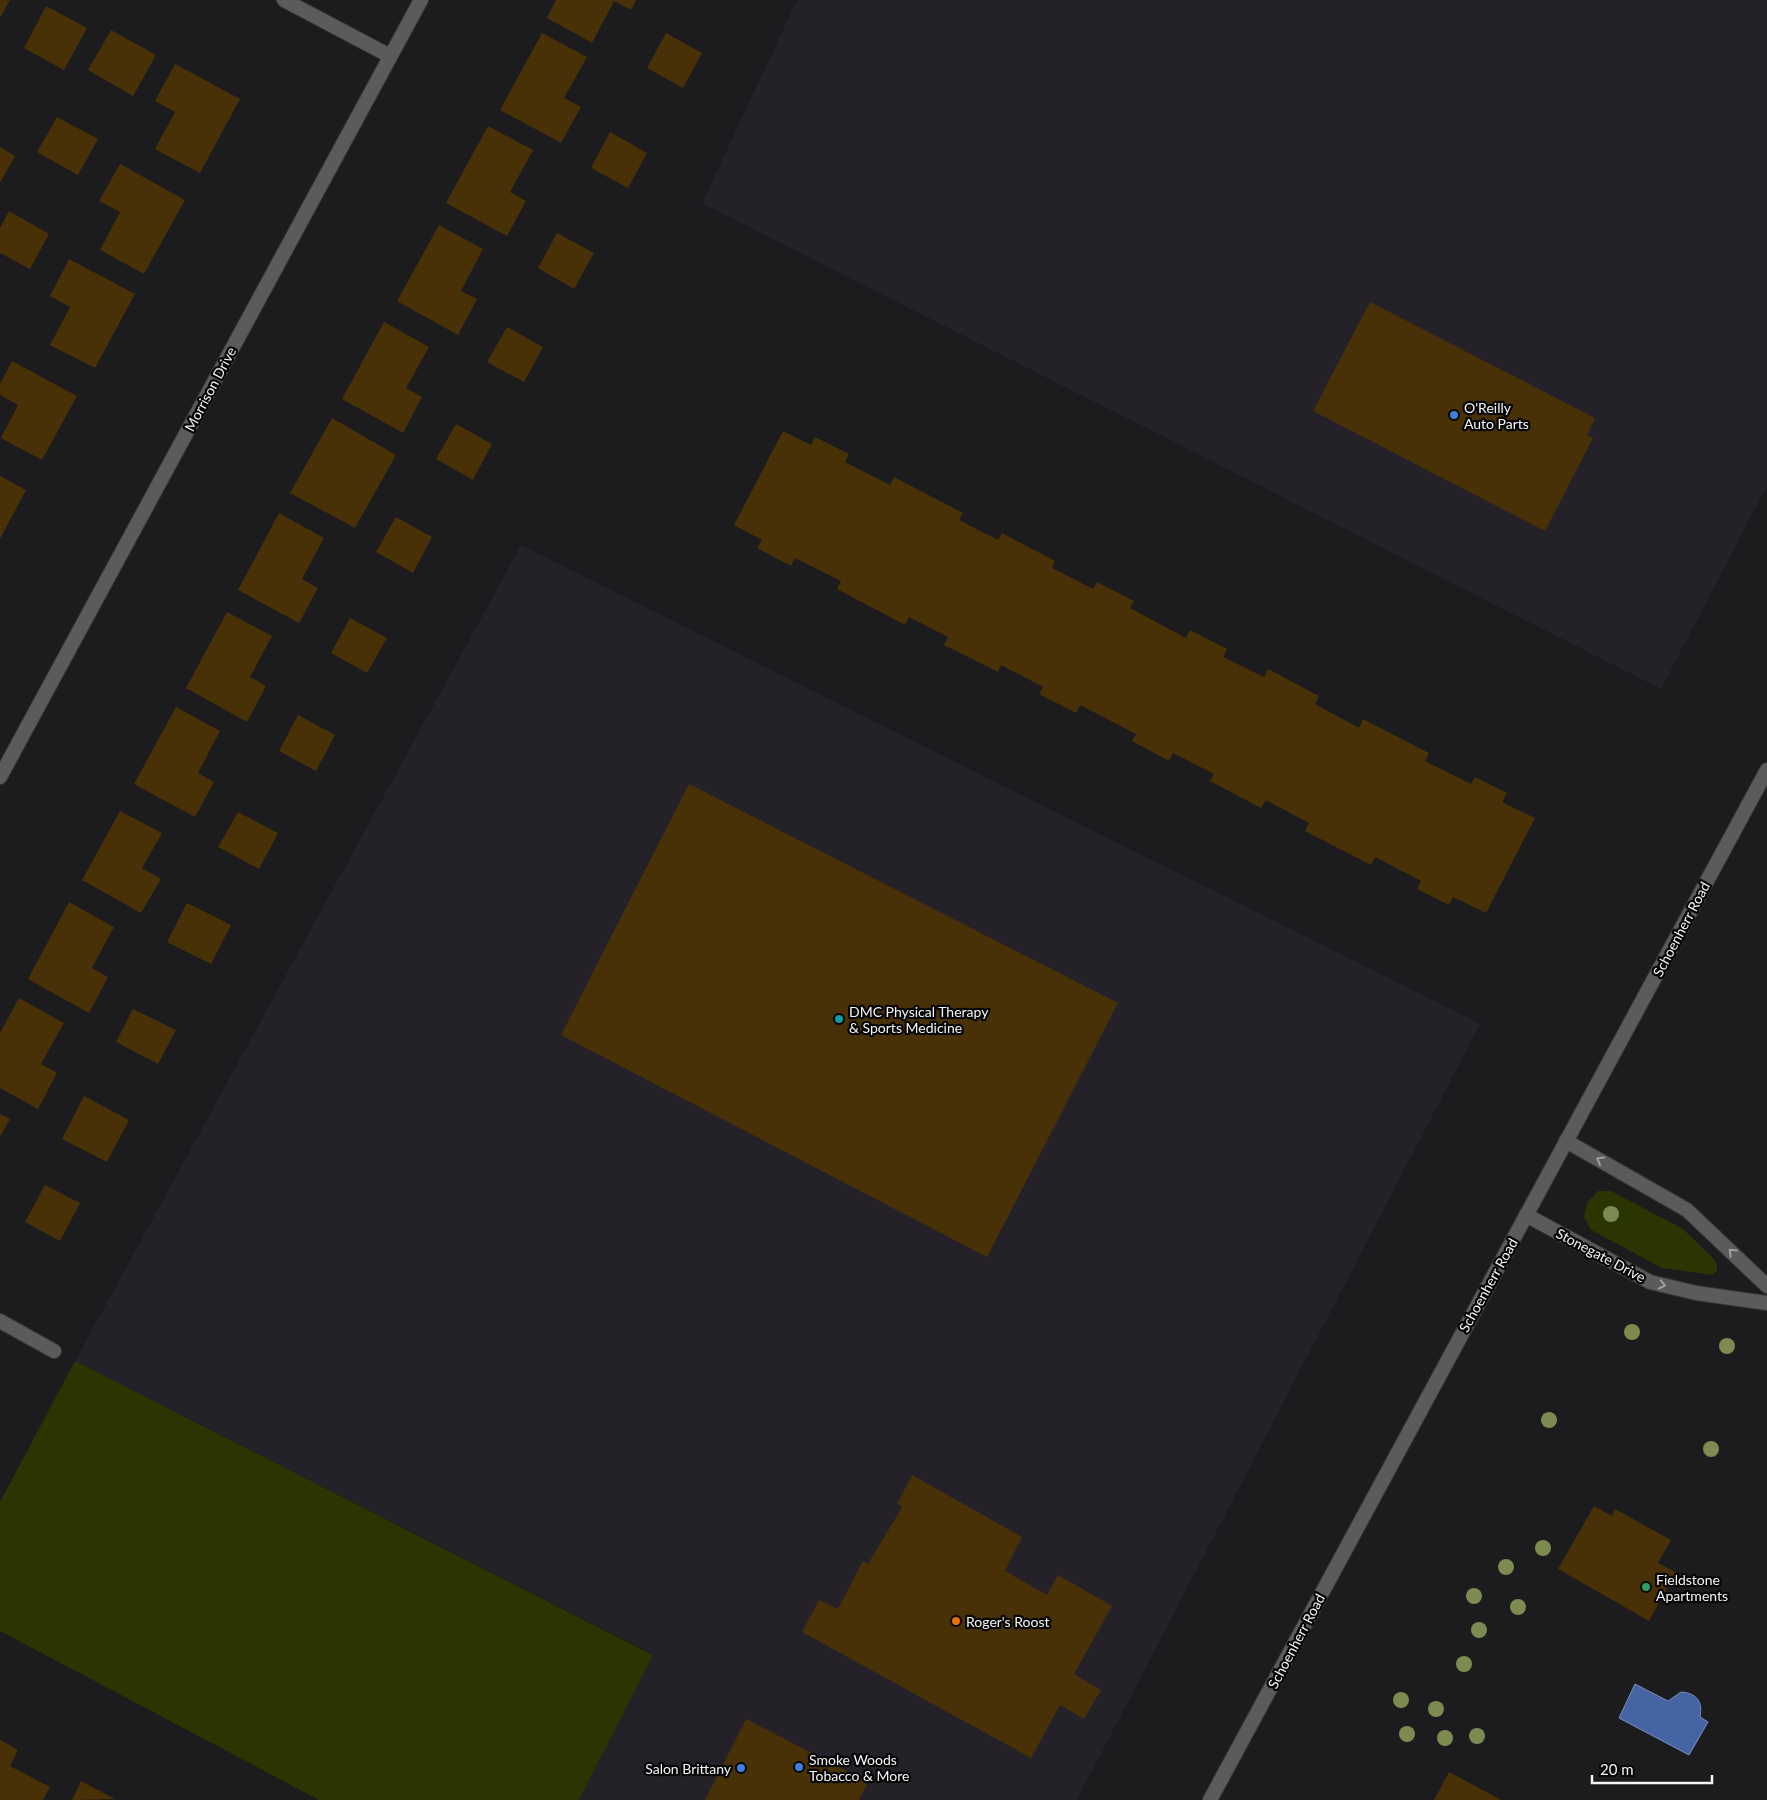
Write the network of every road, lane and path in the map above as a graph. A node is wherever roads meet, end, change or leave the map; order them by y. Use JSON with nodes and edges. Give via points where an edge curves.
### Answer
{"nodes":[{"id":1,"x":284,"y":0,"type":"edge"},
{"id":2,"x":421,"y":0,"type":"edge"},
{"id":3,"x":390,"y":56,"type":"junction"},
{"id":4,"x":1767,"y":770,"type":"edge"},
{"id":5,"x":0,"y":777,"type":"edge"},
{"id":6,"x":1566,"y":1141,"type":"junction"},
{"id":7,"x":1526,"y":1215,"type":"junction"},
{"id":8,"x":1767,"y":1286,"type":"edge"},
{"id":9,"x":1767,"y":1302,"type":"edge"},
{"id":10,"x":0,"y":1321,"type":"edge"},
{"id":11,"x":54,"y":1351,"type":"dead end"},
{"id":12,"x":1210,"y":1800,"type":"edge"}],
"edges":[{"from":1,"to":3,"type":"street"},
{"from":2,"to":3,"type":"street","name":"Morrison Drive"},
{"from":3,"to":5,"type":"street","name":"Morrison Drive"},
{"from":4,"to":6,"type":"street","name":"Schoenherr Road"},
{"from":6,"to":7,"type":"street","name":"Schoenherr Road"},
{"from":8,"to":6,"type":"street","one_way":true,"via":[[1687,1210]]},
{"from":7,"to":9,"type":"street","name":"Stonegate Drive","one_way":true,"via":[[1650,1282],[1696,1293]]},
{"from":7,"to":12,"type":"street","name":"Schoenherr Road"},
{"from":10,"to":11,"type":"street"}]}
